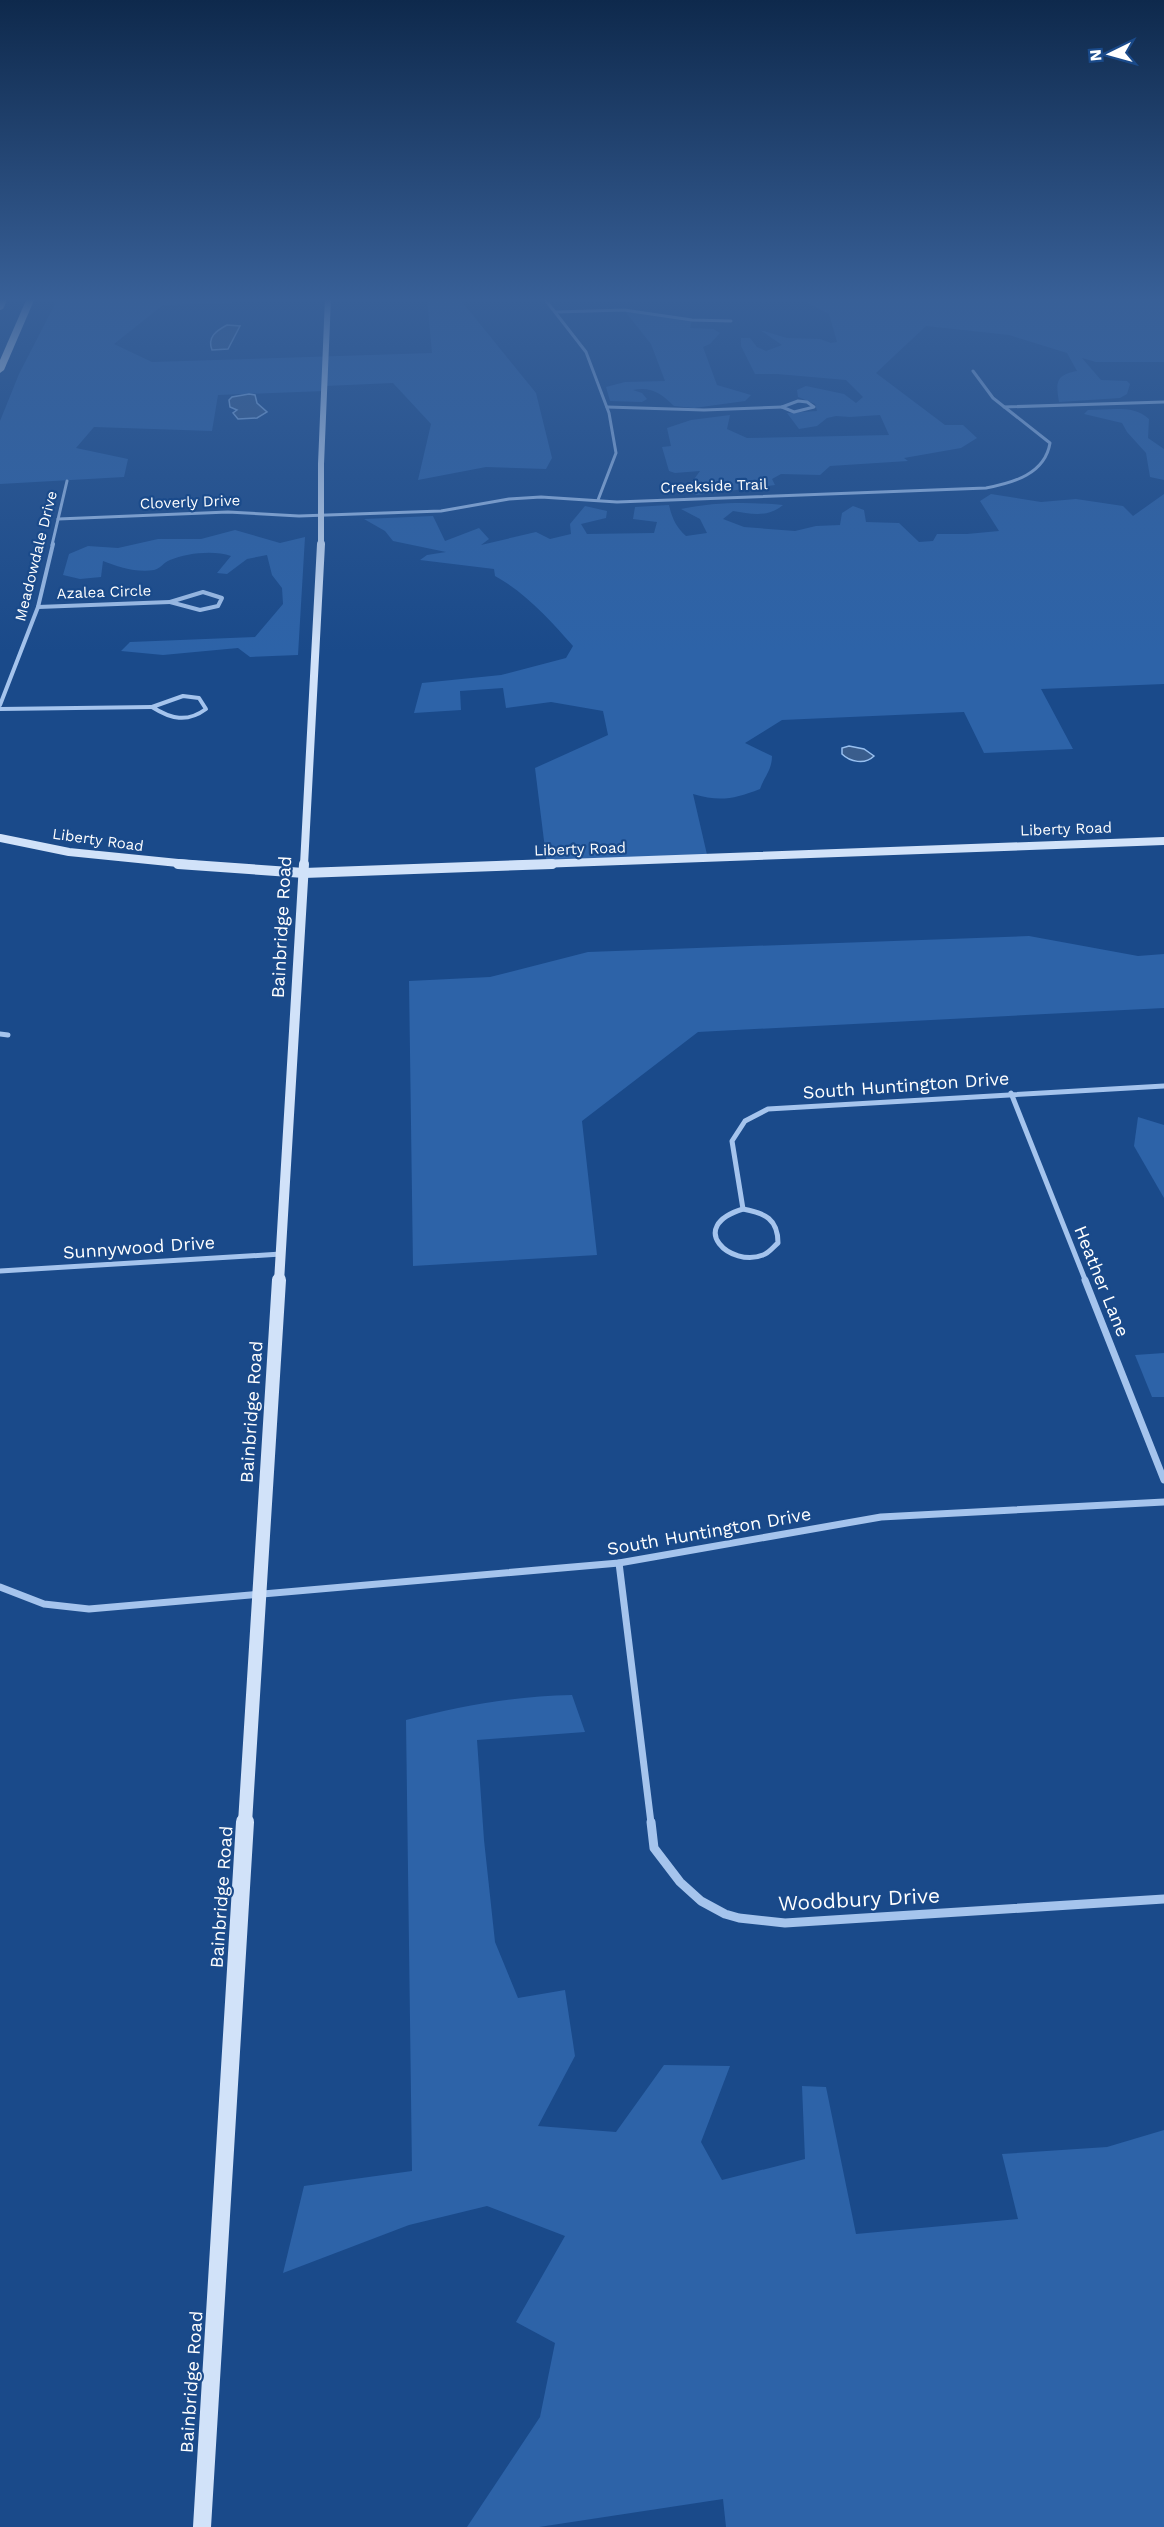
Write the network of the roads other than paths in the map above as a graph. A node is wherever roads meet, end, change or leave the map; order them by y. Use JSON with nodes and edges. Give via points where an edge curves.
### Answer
{"nodes":[{"id":1,"x":323,"y":416,"type":"edge"},
{"id":2,"x":609,"y":416,"type":"edge"},
{"id":3,"x":1016,"y":416,"type":"edge"},
{"id":4,"x":67,"y":481,"type":"dead end"},
{"id":5,"x":598,"y":500,"type":"junction"},
{"id":6,"x":323,"y":515,"type":"junction"},
{"id":7,"x":58,"y":519,"type":"junction"},
{"id":8,"x":170,"y":602,"type":"junction"},
{"id":9,"x":38,"y":607,"type":"junction"},
{"id":10,"x":0,"y":707,"type":"edge"},
{"id":11,"x":152,"y":707,"type":"junction"},
{"id":12,"x":0,"y":838,"type":"edge"},
{"id":13,"x":1164,"y":841,"type":"edge"},
{"id":14,"x":304,"y":873,"type":"junction"},
{"id":15,"x":0,"y":1034,"type":"edge"},
{"id":16,"x":8,"y":1035,"type":"dead end"},
{"id":17,"x":1164,"y":1086,"type":"edge"},
{"id":18,"x":1011,"y":1094,"type":"junction"},
{"id":19,"x":743,"y":1209,"type":"junction"},
{"id":20,"x":280,"y":1254,"type":"junction"},
{"id":21,"x":0,"y":1271,"type":"edge"},
{"id":22,"x":1164,"y":1480,"type":"edge"},
{"id":23,"x":1164,"y":1502,"type":"edge"},
{"id":24,"x":619,"y":1563,"type":"junction"},
{"id":25,"x":0,"y":1587,"type":"edge"},
{"id":26,"x":260,"y":1593,"type":"junction"},
{"id":27,"x":1164,"y":1899,"type":"edge"},
{"id":28,"x":202,"y":2527,"type":"edge"}],
"edges":[{"from":1,"to":6,"type":"street","name":"Bainbridge Road"},
{"from":2,"to":5,"type":"street","via":[[616,453]]},
{"from":3,"to":5,"type":"street","name":"Creekside Trail","via":[[1041,434],[1050,443],[1050,449],[1045,462],[1005,486],[976,490]]},
{"from":4,"to":7,"type":"street","name":"Meadowdale Drive"},
{"from":5,"to":6,"type":"street","name":"Creekside Trail","via":[[521,497],[456,509]]},
{"from":6,"to":7,"type":"street","name":"Cloverly Drive","via":[[228,512]]},
{"from":6,"to":14,"type":"street","name":"Bainbridge Road"},
{"from":7,"to":9,"type":"street","name":"Meadowdale Drive"},
{"from":8,"to":8,"type":"street","name":"Azalea Circle","via":[[202,611],[218,606],[222,598],[204,592]]},
{"from":8,"to":9,"type":"street","name":"Azalea Circle"},
{"from":9,"to":10,"type":"street","name":"Meadowdale Drive"},
{"from":10,"to":11,"type":"street"},
{"from":11,"to":11,"type":"street","via":[[180,719],[198,716],[206,709],[199,698],[183,696]]},
{"from":12,"to":14,"type":"street","name":"Liberty Road","via":[[140,861]]},
{"from":13,"to":14,"type":"street","name":"Liberty Road"},
{"from":14,"to":20,"type":"street","name":"Bainbridge Road"},
{"from":15,"to":16,"type":"street"},
{"from":17,"to":18,"type":"street","name":"South Huntington Drive"},
{"from":18,"to":19,"type":"street","name":"South Huntington Drive","via":[[768,1109],[745,1121],[732,1141]]},
{"from":18,"to":22,"type":"street","name":"Heather Lane"},
{"from":19,"to":19,"type":"street","via":[[763,1213],[779,1230],[778,1243],[765,1254],[738,1256],[724,1250],[716,1239],[714,1229],[719,1219]]},
{"from":20,"to":21,"type":"street","name":"Sunnywood Drive"},
{"from":20,"to":26,"type":"street","name":"Bainbridge Road"},
{"from":23,"to":24,"type":"street","name":"South Huntington Drive","via":[[881,1517]]},
{"from":24,"to":26,"type":"street","name":"South Huntington Drive"},
{"from":24,"to":27,"type":"street","name":"Woodbury Drive","via":[[654,1848],[674,1877],[702,1902],[736,1917],[785,1923]]},
{"from":25,"to":26,"type":"street","name":"South Huntington Drive","via":[[44,1604],[89,1609]]},
{"from":26,"to":28,"type":"street","name":"Bainbridge Road"}]}
